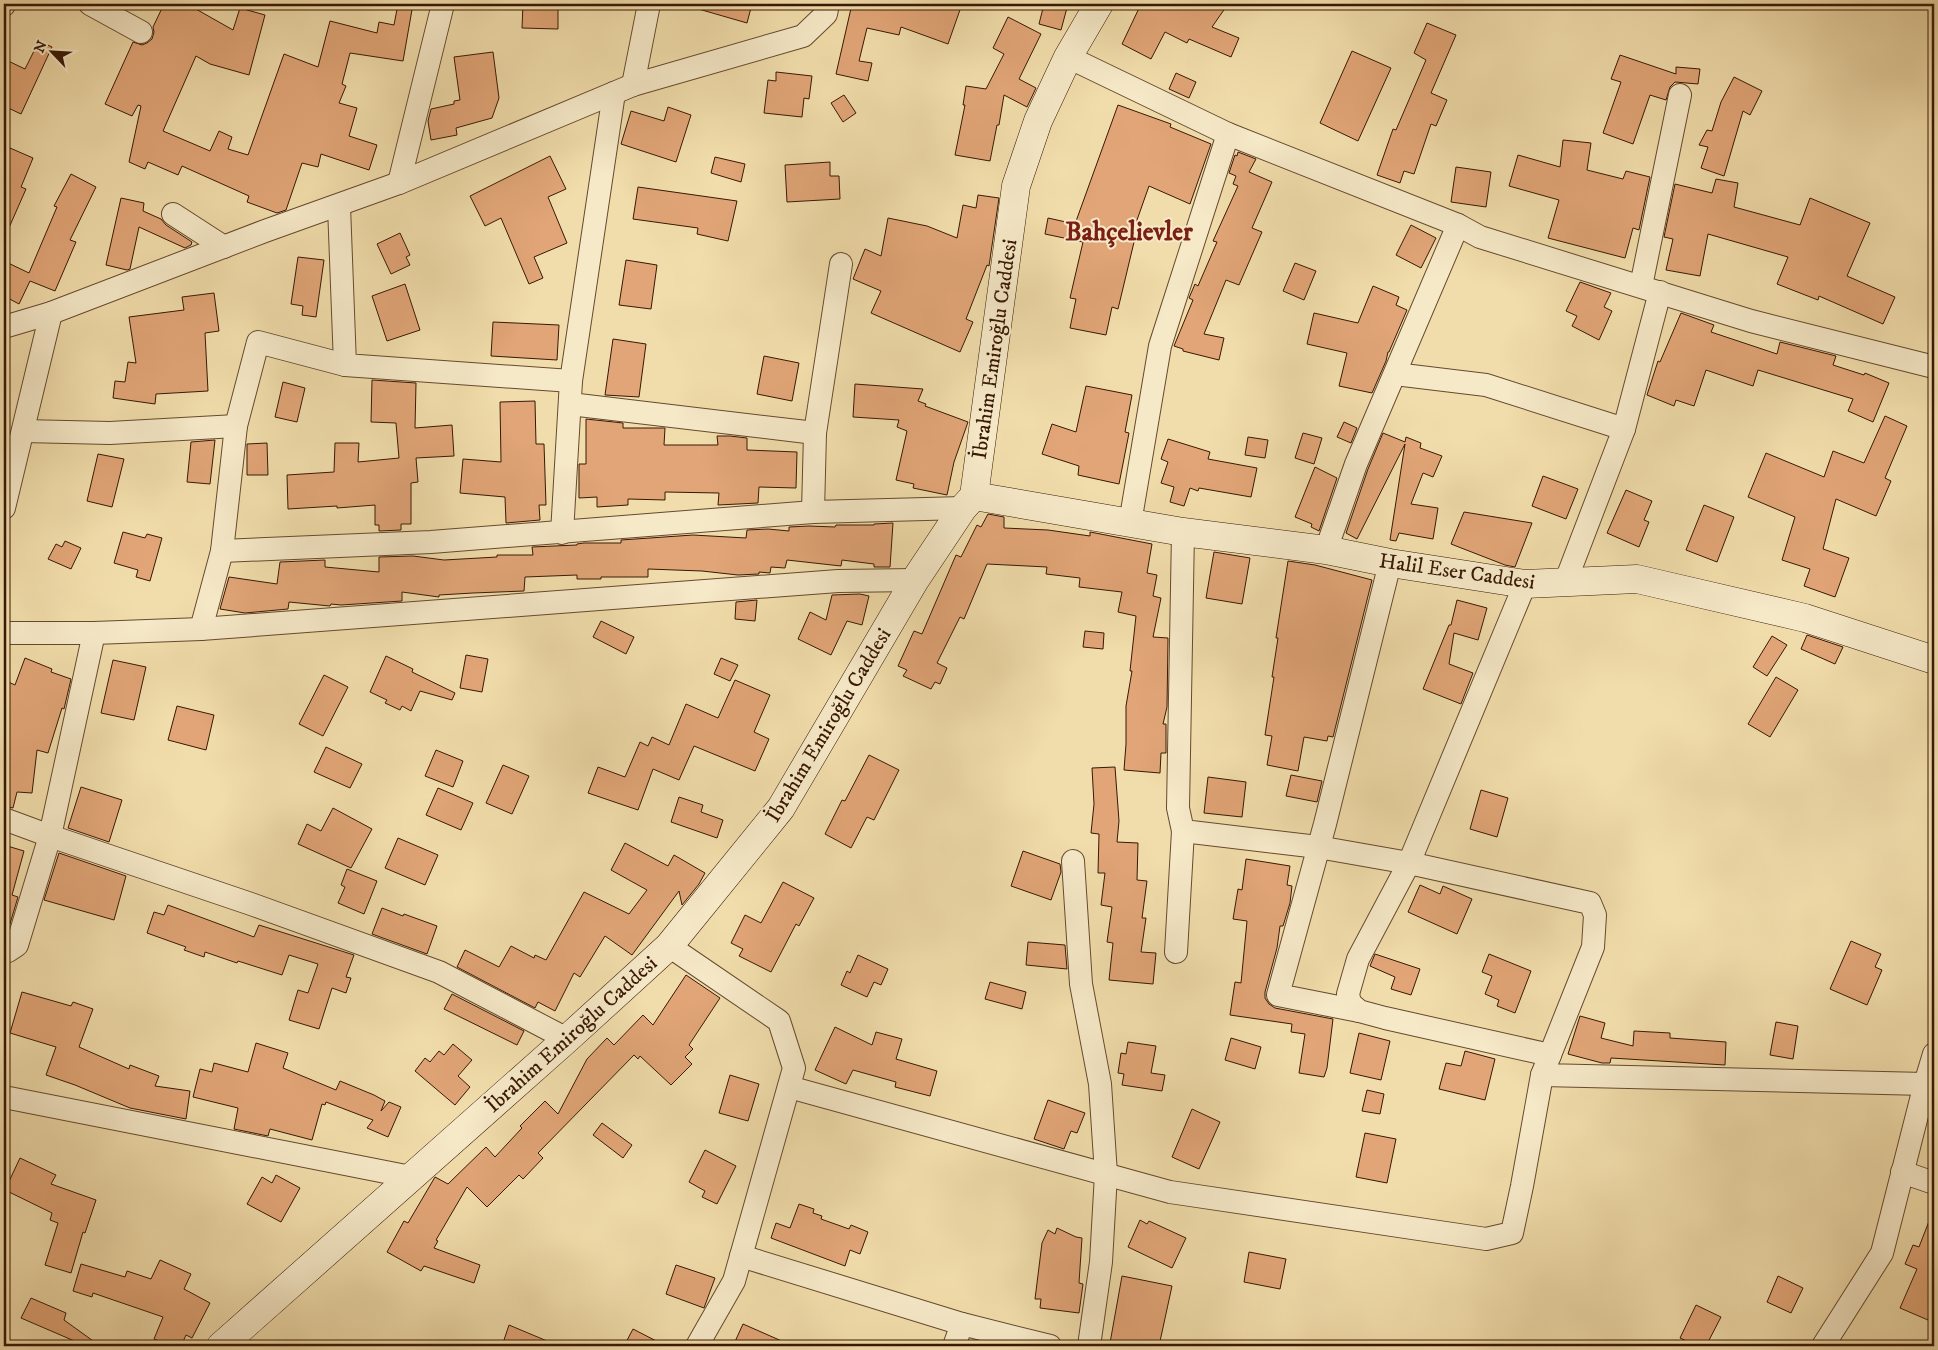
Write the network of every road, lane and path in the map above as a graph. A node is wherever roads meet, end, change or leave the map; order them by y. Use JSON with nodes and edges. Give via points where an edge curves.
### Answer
{"nodes":[{"id":1,"x":90,"y":4,"type":"edge"},
{"id":2,"x":443,"y":4,"type":"edge"},
{"id":3,"x":649,"y":4,"type":"edge"},
{"id":4,"x":828,"y":4,"type":"edge"},
{"id":5,"x":1099,"y":4,"type":"edge"},
{"id":6,"x":142,"y":32,"type":"dead end"},
{"id":7,"x":1068,"y":58,"type":"junction"},
{"id":8,"x":623,"y":89,"type":"junction"},
{"id":9,"x":1680,"y":95,"type":"dead end"},
{"id":10,"x":1228,"y":134,"type":"junction"},
{"id":11,"x":399,"y":183,"type":"junction"},
{"id":12,"x":339,"y":206,"type":"junction"},
{"id":13,"x":173,"y":214,"type":"dead end"},
{"id":14,"x":1458,"y":225,"type":"junction"},
{"id":15,"x":224,"y":247,"type":"junction"},
{"id":16,"x":841,"y":264,"type":"dead end"},
{"id":17,"x":1651,"y":289,"type":"junction"},
{"id":18,"x":50,"y":313,"type":"junction"},
{"id":19,"x":4,"y":327,"type":"edge"},
{"id":20,"x":345,"y":365,"type":"junction"},
{"id":21,"x":1934,"y":367,"type":"edge"},
{"id":22,"x":1395,"y":374,"type":"junction"},
{"id":23,"x":571,"y":381,"type":"junction"},
{"id":24,"x":570,"y":404,"type":"junction"},
{"id":25,"x":236,"y":426,"type":"junction"},
{"id":26,"x":1624,"y":429,"type":"junction"},
{"id":27,"x":23,"y":431,"type":"junction"},
{"id":28,"x":815,"y":433,"type":"junction"},
{"id":29,"x":968,"y":502,"type":"junction"},
{"id":30,"x":4,"y":508,"type":"edge"},
{"id":31,"x":813,"y":512,"type":"junction"},
{"id":32,"x":1130,"y":523,"type":"junction"},
{"id":33,"x":1183,"y":532,"type":"junction"},
{"id":34,"x":562,"y":533,"type":"junction"},
{"id":35,"x":1326,"y":550,"type":"junction"},
{"id":36,"x":222,"y":551,"type":"junction"},
{"id":37,"x":1390,"y":563,"type":"junction"},
{"id":38,"x":915,"y":580,"type":"junction"},
{"id":39,"x":1564,"y":583,"type":"junction"},
{"id":40,"x":1525,"y":584,"type":"junction"},
{"id":41,"x":201,"y":629,"type":"junction"},
{"id":42,"x":94,"y":633,"type":"junction"},
{"id":43,"x":4,"y":634,"type":"edge"},
{"id":44,"x":1934,"y":660,"type":"edge"},
{"id":45,"x":4,"y":819,"type":"edge"},
{"id":46,"x":1183,"y":832,"type":"junction"},
{"id":47,"x":50,"y":836,"type":"junction"},
{"id":48,"x":1318,"y":847,"type":"junction"},
{"id":49,"x":1073,"y":861,"type":"dead end"},
{"id":50,"x":1409,"y":863,"type":"junction"},
{"id":51,"x":669,"y":946,"type":"junction"},
{"id":52,"x":4,"y":950,"type":"edge"},
{"id":53,"x":1176,"y":952,"type":"dead end"},
{"id":54,"x":1359,"y":1011,"type":"junction"},
{"id":55,"x":567,"y":1039,"type":"junction"},
{"id":56,"x":1934,"y":1054,"type":"edge"},
{"id":57,"x":1546,"y":1065,"type":"junction"},
{"id":58,"x":1925,"y":1084,"type":"junction"},
{"id":59,"x":788,"y":1087,"type":"junction"},
{"id":60,"x":4,"y":1097,"type":"edge"},
{"id":61,"x":1902,"y":1172,"type":"junction"},
{"id":62,"x":1106,"y":1174,"type":"junction"},
{"id":63,"x":411,"y":1177,"type":"junction"},
{"id":64,"x":1934,"y":1183,"type":"edge"},
{"id":65,"x":741,"y":1256,"type":"junction"},
{"id":66,"x":962,"y":1324,"type":"junction"},
{"id":67,"x":221,"y":1346,"type":"edge"},
{"id":68,"x":698,"y":1346,"type":"edge"},
{"id":69,"x":954,"y":1346,"type":"edge"},
{"id":70,"x":1050,"y":1346,"type":"edge"},
{"id":71,"x":1090,"y":1346,"type":"edge"},
{"id":72,"x":1823,"y":1346,"type":"edge"}],
"edges":[{"from":1,"to":6,"type":"street"},
{"from":2,"to":11,"type":"street"},
{"from":3,"to":8,"type":"street"},
{"from":4,"to":8,"type":"street","via":[[826,14],[803,36]]},
{"from":5,"to":7,"type":"street","name":"İbrahim Emiroğlu Caddesi"},
{"from":7,"to":10,"type":"street"},
{"from":7,"to":29,"type":"street","name":"İbrahim Emiroğlu Caddesi","via":[[1038,121],[1016,186]]},
{"from":8,"to":11,"type":"street"},
{"from":8,"to":23,"type":"street"},
{"from":9,"to":17,"type":"street"},
{"from":10,"to":14,"type":"street"},
{"from":10,"to":32,"type":"street","via":[[1160,346]]},
{"from":11,"to":12,"type":"street"},
{"from":12,"to":15,"type":"street"},
{"from":12,"to":20,"type":"street"},
{"from":13,"to":15,"type":"street"},
{"from":14,"to":17,"type":"street","via":[[1480,237]]},
{"from":14,"to":22,"type":"street"},
{"from":15,"to":18,"type":"street"},
{"from":16,"to":28,"type":"street"},
{"from":17,"to":21,"type":"street","via":[[1751,321]]},
{"from":17,"to":26,"type":"street"},
{"from":18,"to":19,"type":"street"},
{"from":18,"to":27,"type":"street"},
{"from":20,"to":23,"type":"street"},
{"from":20,"to":25,"type":"street","via":[[258,342]]},
{"from":22,"to":26,"type":"street","via":[[1486,385]]},
{"from":22,"to":35,"type":"street","via":[[1356,464]]},
{"from":23,"to":24,"type":"street"},
{"from":24,"to":28,"type":"street"},
{"from":24,"to":34,"type":"street"},
{"from":25,"to":27,"type":"street","via":[[110,432]]},
{"from":25,"to":36,"type":"street"},
{"from":26,"to":39,"type":"street"},
{"from":27,"to":30,"type":"street"},
{"from":28,"to":31,"type":"street"},
{"from":29,"to":31,"type":"street"},
{"from":29,"to":32,"type":"street","name":"Halil Eser Caddesi"},
{"from":29,"to":38,"type":"street","name":"İbrahim Emiroğlu Caddesi"},
{"from":31,"to":34,"type":"street"},
{"from":32,"to":33,"type":"street","name":"Halil Eser Caddesi"},
{"from":33,"to":35,"type":"street","name":"Halil Eser Caddesi"},
{"from":33,"to":46,"type":"street","via":[[1178,808]]},
{"from":34,"to":36,"type":"street"},
{"from":35,"to":37,"type":"street","name":"Halil Eser Caddesi"},
{"from":36,"to":41,"type":"street"},
{"from":37,"to":40,"type":"street","name":"Halil Eser Caddesi"},
{"from":37,"to":48,"type":"street"},
{"from":38,"to":41,"type":"street","via":[[829,582]]},
{"from":38,"to":51,"type":"street","name":"İbrahim Emiroğlu Caddesi","via":[[781,808]]},
{"from":39,"to":40,"type":"street","name":"Halil Eser Caddesi"},
{"from":39,"to":44,"type":"street","name":"Halil Eser Caddesi","via":[[1637,578],[1805,618]]},
{"from":40,"to":50,"type":"street"},
{"from":41,"to":42,"type":"street"},
{"from":42,"to":43,"type":"street"},
{"from":42,"to":47,"type":"street"},
{"from":45,"to":47,"type":"street"},
{"from":46,"to":48,"type":"street"},
{"from":46,"to":53,"type":"street"},
{"from":47,"to":52,"type":"street","via":[[17,945]]},
{"from":47,"to":55,"type":"street","via":[[439,972]]},
{"from":48,"to":50,"type":"street"},
{"from":48,"to":54,"type":"street","via":[[1278,995]]},
{"from":49,"to":62,"type":"street","via":[[1081,984],[1100,1084]]},
{"from":50,"to":54,"type":"street","via":[[1358,959],[1348,994],[1350,1003]]},
{"from":50,"to":57,"type":"street","via":[[1590,903],[1595,915],[1594,947]]},
{"from":51,"to":55,"type":"street","name":"İbrahim Emiroğlu Caddesi"},
{"from":51,"to":59,"type":"street","via":[[779,1021],[794,1068]]},
{"from":54,"to":57,"type":"street"},
{"from":55,"to":63,"type":"street","name":"İbrahim Emiroğlu Caddesi"},
{"from":56,"to":58,"type":"street"},
{"from":57,"to":58,"type":"street"},
{"from":57,"to":62,"type":"street","via":[[1512,1233],[1486,1239],[1170,1192]]},
{"from":58,"to":61,"type":"street"},
{"from":59,"to":62,"type":"street"},
{"from":59,"to":65,"type":"street"},
{"from":60,"to":63,"type":"street"},
{"from":61,"to":64,"type":"street"},
{"from":61,"to":72,"type":"street","via":[[1882,1253]]},
{"from":62,"to":71,"type":"street","via":[[1101,1262]]},
{"from":63,"to":67,"type":"street","name":"İbrahim Emiroğlu Caddesi"},
{"from":65,"to":66,"type":"street"},
{"from":65,"to":68,"type":"street","via":[[734,1281]]},
{"from":66,"to":69,"type":"street"},
{"from":66,"to":70,"type":"street"}]}
